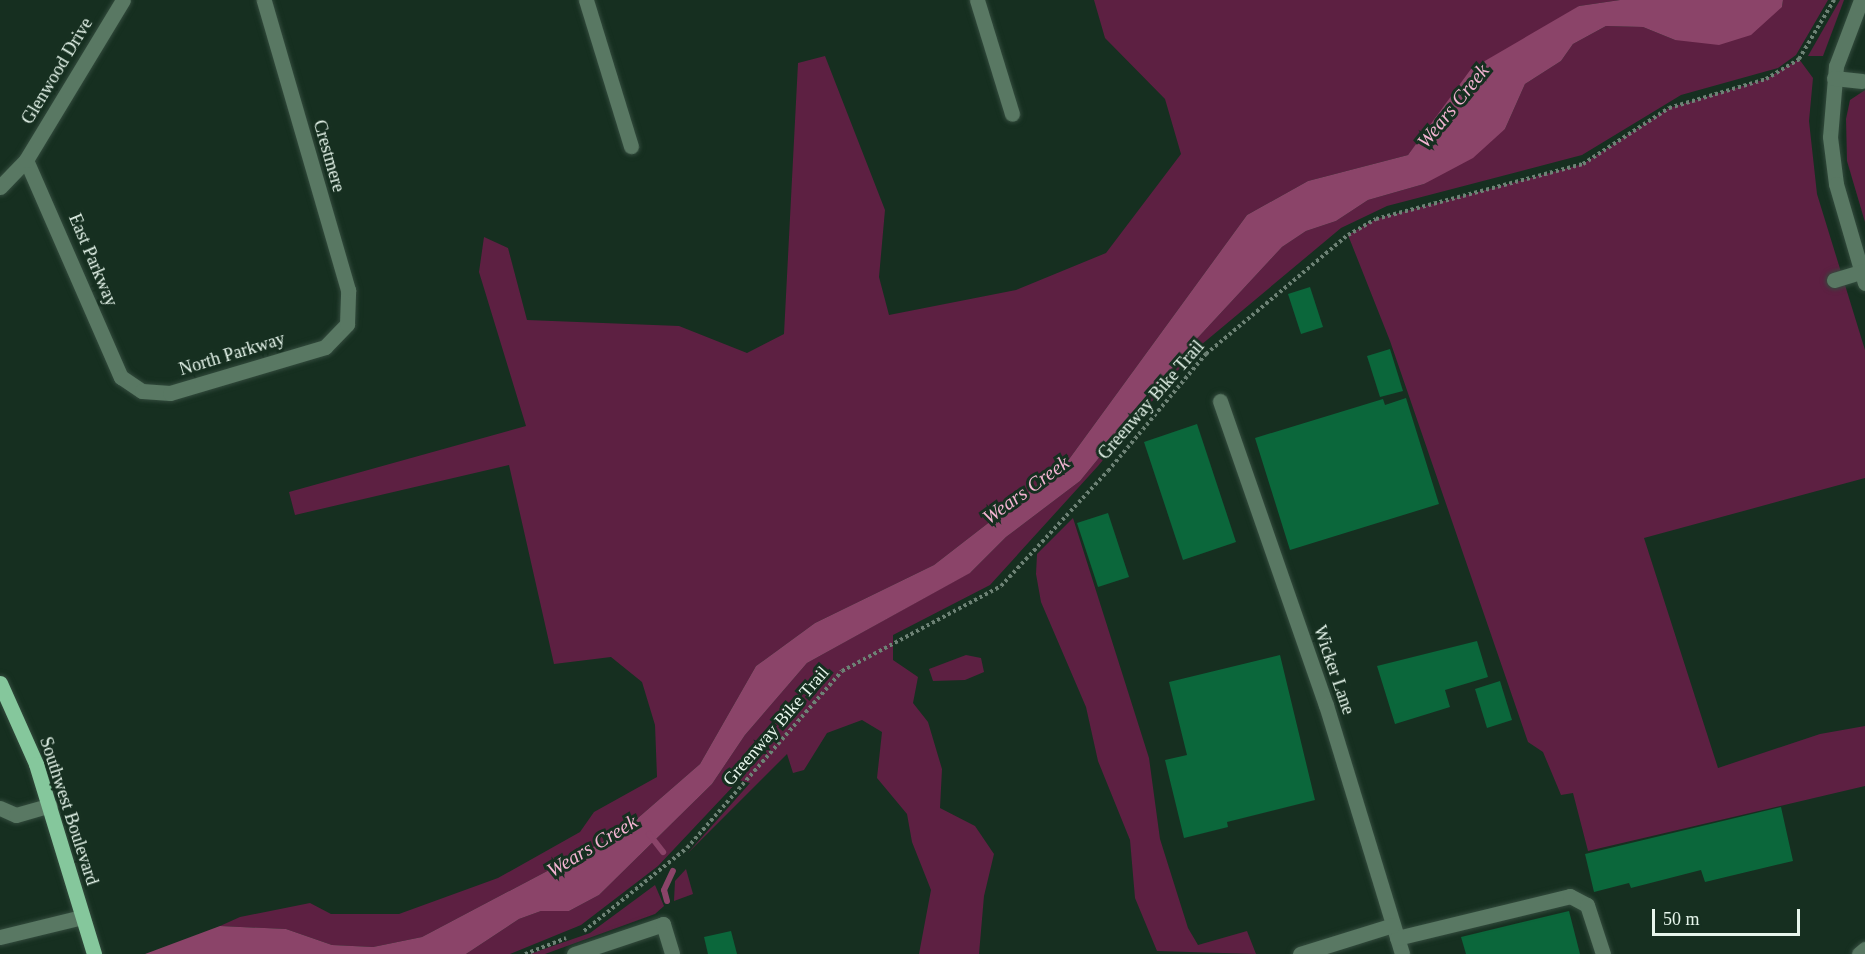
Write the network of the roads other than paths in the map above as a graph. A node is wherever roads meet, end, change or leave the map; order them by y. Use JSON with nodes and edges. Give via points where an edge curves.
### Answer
{"nodes":[{"id":1,"x":123,"y":0,"type":"edge"},
{"id":2,"x":264,"y":0,"type":"edge"},
{"id":3,"x":586,"y":0,"type":"edge"},
{"id":4,"x":977,"y":0,"type":"edge"},
{"id":5,"x":1861,"y":0,"type":"edge"},
{"id":6,"x":1834,"y":78,"type":"junction"},
{"id":7,"x":1862,"y":81,"type":"dead end"},
{"id":8,"x":1011,"y":114,"type":"dead end"},
{"id":9,"x":631,"y":146,"type":"dead end"},
{"id":10,"x":26,"y":160,"type":"junction"},
{"id":11,"x":0,"y":187,"type":"edge"},
{"id":12,"x":1860,"y":254,"type":"edge"},
{"id":13,"x":1863,"y":277,"type":"edge"},
{"id":14,"x":1834,"y":280,"type":"dead end"},
{"id":15,"x":347,"y":324,"type":"joint"},
{"id":16,"x":121,"y":377,"type":"joint"},
{"id":17,"x":1220,"y":401,"type":"dead end"},
{"id":18,"x":0,"y":683,"type":"edge"},
{"id":19,"x":50,"y":805,"type":"junction"},
{"id":20,"x":0,"y":808,"type":"edge"},
{"id":21,"x":82,"y":917,"type":"junction"},
{"id":22,"x":1395,"y":932,"type":"junction"},
{"id":23,"x":0,"y":937,"type":"edge"},
{"id":24,"x":1350,"y":946,"type":"edge"},
{"id":25,"x":1865,"y":949,"type":"edge"},
{"id":26,"x":94,"y":954,"type":"edge"},
{"id":27,"x":574,"y":954,"type":"edge"},
{"id":28,"x":672,"y":954,"type":"edge"},
{"id":29,"x":1300,"y":954,"type":"edge"},
{"id":30,"x":1402,"y":954,"type":"edge"},
{"id":31,"x":1603,"y":954,"type":"edge"},
{"id":32,"x":1859,"y":954,"type":"edge"}],
"edges":[{"from":1,"to":10,"type":"street","name":"Glenwood Drive"},
{"from":2,"to":15,"type":"street","name":"Crestmere","via":[[348,290]]},
{"from":3,"to":9,"type":"street"},
{"from":4,"to":8,"type":"street"},
{"from":5,"to":6,"type":"street"},
{"from":6,"to":7,"type":"street"},
{"from":6,"to":12,"type":"street","via":[[1830,137],[1836,184]]},
{"from":10,"to":11,"type":"street","name":"Glenwood Drive"},
{"from":10,"to":16,"type":"street","name":"East Parkway"},
{"from":12,"to":13,"type":"street"},
{"from":13,"to":14,"type":"street"},
{"from":15,"to":16,"type":"street","name":"North Parkway","via":[[325,347],[170,393],[142,391]]},
{"from":17,"to":22,"type":"street","name":"Wicker Lane","via":[[1326,705]]},
{"from":18,"to":19,"type":"main road","name":"Southwest Boulevard"},
{"from":19,"to":20,"type":"street","via":[[16,815]]},
{"from":19,"to":21,"type":"main road","name":"Southwest Boulevard"},
{"from":21,"to":23,"type":"street"},
{"from":21,"to":26,"type":"main road","name":"Southwest Boulevard"},
{"from":22,"to":24,"type":"street"},
{"from":22,"to":30,"type":"street","name":"Wicker Lane"},
{"from":22,"to":31,"type":"street","via":[[1570,896],[1587,905]]},
{"from":24,"to":29,"type":"street"},
{"from":25,"to":32,"type":"street"},
{"from":27,"to":28,"type":"street","via":[[663,924]]}]}
